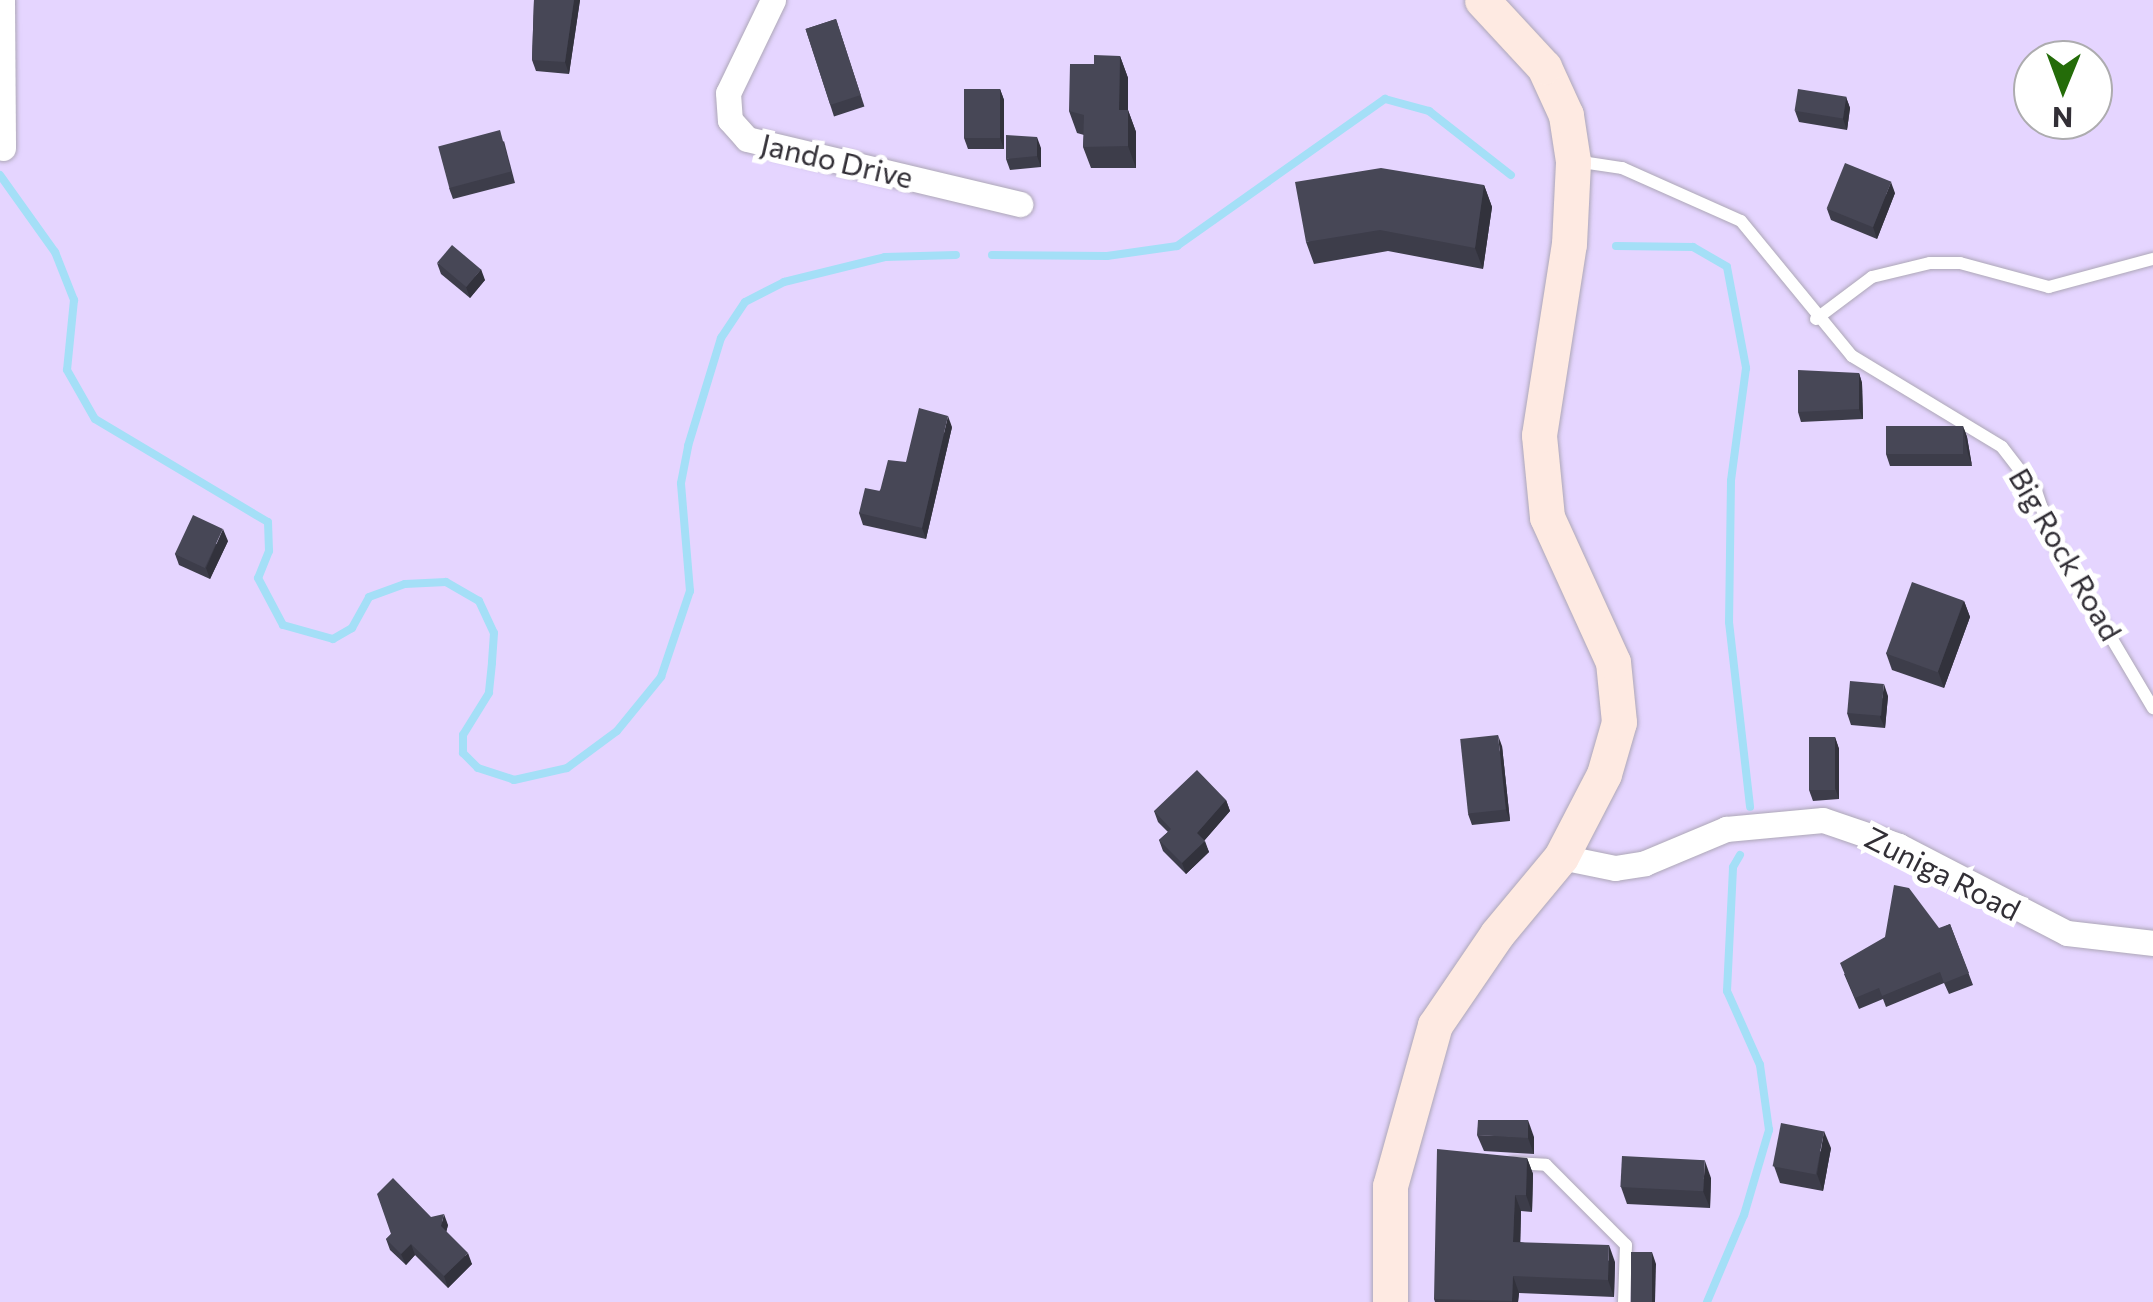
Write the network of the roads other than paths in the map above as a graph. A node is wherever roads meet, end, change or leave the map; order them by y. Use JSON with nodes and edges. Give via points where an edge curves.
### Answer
{"nodes":[{"id":1,"x":2,"y":0,"type":"edge"},
{"id":2,"x":773,"y":0,"type":"edge"},
{"id":3,"x":1482,"y":0,"type":"edge"},
{"id":4,"x":3,"y":148,"type":"dead end"},
{"id":5,"x":1573,"y":161,"type":"junction"},
{"id":6,"x":1020,"y":204,"type":"dead end"},
{"id":7,"x":2153,"y":259,"type":"edge"},
{"id":8,"x":1816,"y":319,"type":"junction"},
{"id":9,"x":2153,"y":708,"type":"edge"},
{"id":10,"x":1561,"y":857,"type":"junction"},
{"id":11,"x":2153,"y":943,"type":"edge"},
{"id":12,"x":1497,"y":1162,"type":"edge"},
{"id":13,"x":1390,"y":1302,"type":"edge"},
{"id":14,"x":1624,"y":1302,"type":"edge"}],
"edges":[{"from":1,"to":4,"type":"street"},
{"from":2,"to":6,"type":"street","name":"Jando Drive","via":[[728,93],[730,120],[747,139]]},
{"from":3,"to":5,"type":"main road","via":[[1544,67],[1566,115]]},
{"from":5,"to":8,"type":"lane","name":"Big Rock Road","via":[[1622,168],[1741,221]]},
{"from":5,"to":10,"type":"main road","via":[[1569,244],[1539,435],[1547,516],[1614,662],[1619,722],[1604,774]]},
{"from":7,"to":8,"type":"lane","via":[[2049,287],[1960,262],[1930,263],[1872,278]]},
{"from":8,"to":9,"type":"lane","name":"Big Rock Road","via":[[1878,374],[2002,447],[2036,492],[2052,538]]},
{"from":10,"to":11,"type":"street","name":"Zuniga Road","via":[[1615,868],[1726,829],[1823,820],[1899,846],[2067,933]]},
{"from":10,"to":13,"type":"main road","via":[[1497,934],[1436,1025],[1390,1186]]},
{"from":12,"to":14,"type":"lane","via":[[1546,1166],[1626,1245]]}]}
